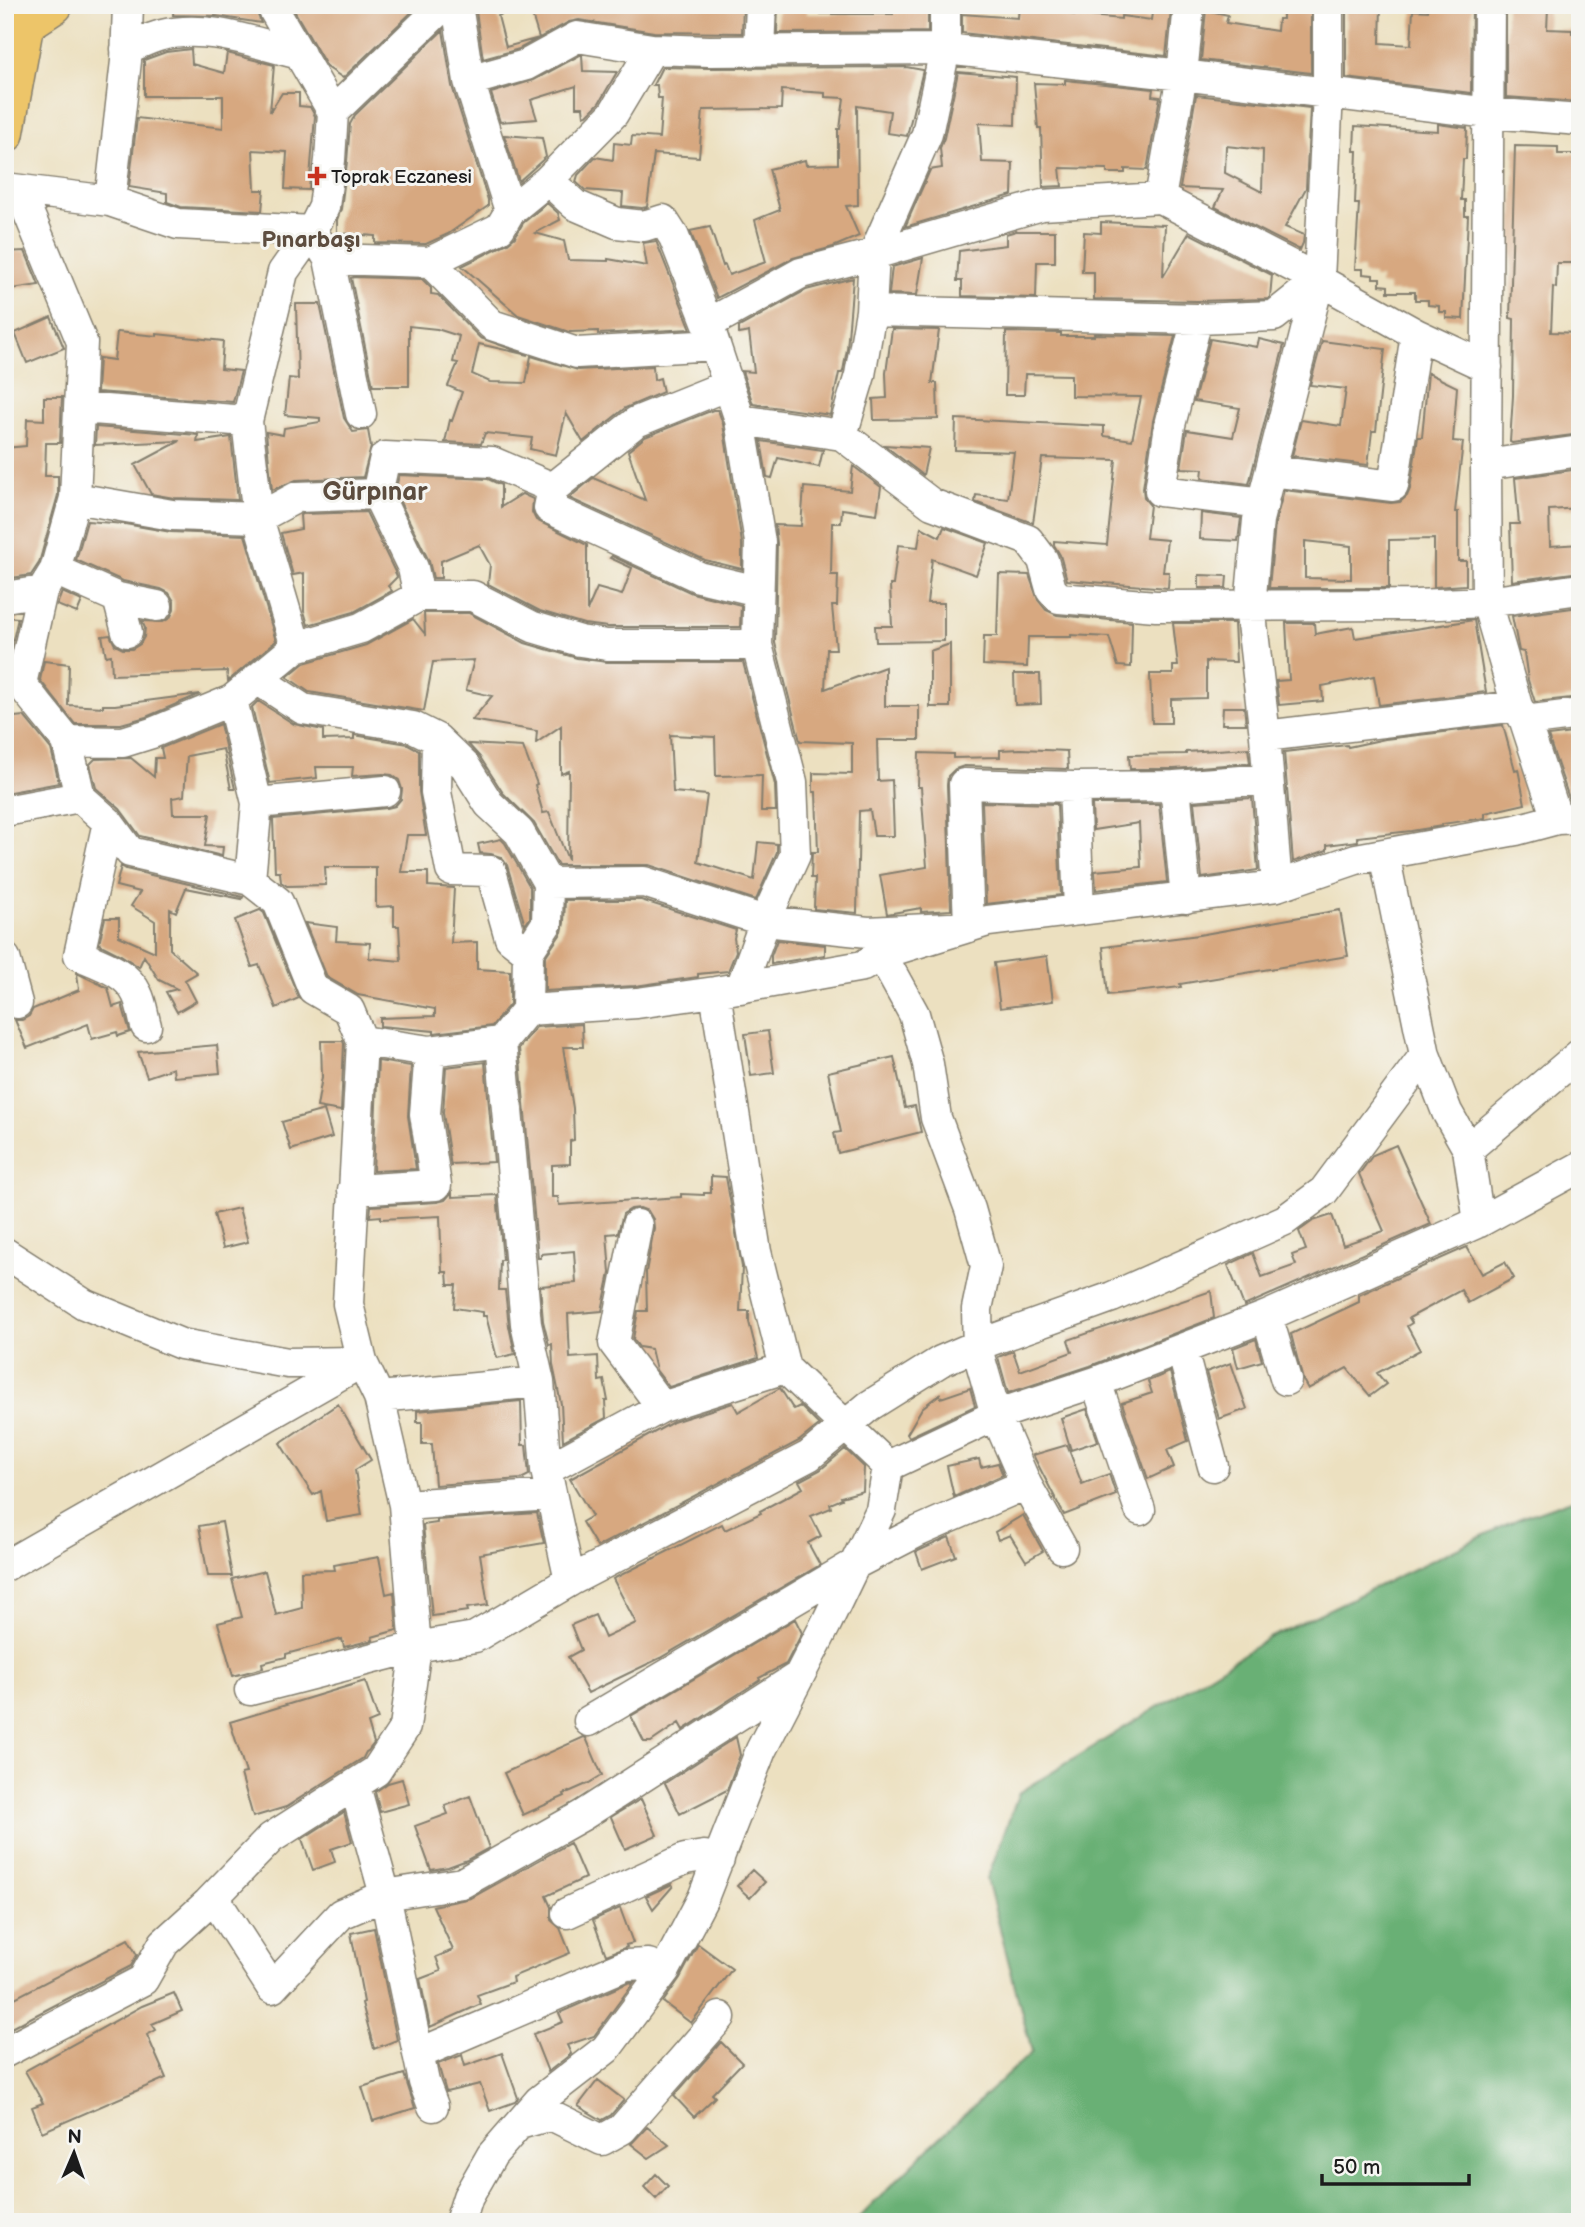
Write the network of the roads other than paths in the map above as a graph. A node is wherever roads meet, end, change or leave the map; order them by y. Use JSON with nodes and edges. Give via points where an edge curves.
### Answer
{"nodes":[{"id":1,"x":128,"y":5,"type":"edge"},
{"id":2,"x":271,"y":5,"type":"edge"},
{"id":3,"x":444,"y":5,"type":"edge"},
{"id":4,"x":457,"y":5,"type":"edge"},
{"id":5,"x":761,"y":5,"type":"edge"},
{"id":6,"x":945,"y":5,"type":"edge"},
{"id":7,"x":1189,"y":5,"type":"edge"},
{"id":8,"x":1328,"y":5,"type":"edge"},
{"id":9,"x":1489,"y":5,"type":"edge"},
{"id":10,"x":28,"y":17,"type":"edge"},
{"id":11,"x":126,"y":49,"type":"junction"},
{"id":12,"x":652,"y":49,"type":"junction"},
{"id":13,"x":945,"y":49,"type":"junction"},
{"id":14,"x":759,"y":50,"type":"junction"},
{"id":15,"x":300,"y":54,"type":"junction"},
{"id":16,"x":1182,"y":75,"type":"junction"},
{"id":17,"x":469,"y":81,"type":"junction"},
{"id":18,"x":1328,"y":92,"type":"junction"},
{"id":19,"x":333,"y":112,"type":"junction"},
{"id":20,"x":1489,"y":113,"type":"junction"},
{"id":21,"x":1580,"y":120,"type":"edge"},
{"id":22,"x":5,"y":134,"type":"edge"},
{"id":23,"x":548,"y":180,"type":"junction"},
{"id":24,"x":12,"y":189,"type":"edge"},
{"id":25,"x":1160,"y":198,"type":"junction"},
{"id":26,"x":110,"y":201,"type":"junction"},
{"id":27,"x":510,"y":211,"type":"junction"},
{"id":28,"x":312,"y":231,"type":"junction"},
{"id":29,"x":874,"y":254,"type":"junction"},
{"id":30,"x":329,"y":260,"type":"junction"},
{"id":31,"x":430,"y":262,"type":"junction"},
{"id":32,"x":1319,"y":280,"type":"junction"},
{"id":33,"x":871,"y":311,"type":"junction"},
{"id":34,"x":1197,"y":319,"type":"junction"},
{"id":35,"x":712,"y":334,"type":"junction"},
{"id":36,"x":1416,"y":334,"type":"junction"},
{"id":37,"x":1487,"y":367,"type":"junction"},
{"id":38,"x":728,"y":385,"type":"junction"},
{"id":39,"x":80,"y":408,"type":"junction"},
{"id":40,"x":361,"y":414,"type":"dead end"},
{"id":41,"x":740,"y":420,"type":"junction"},
{"id":42,"x":247,"y":421,"type":"junction"},
{"id":43,"x":842,"y":435,"type":"junction"},
{"id":44,"x":1580,"y":451,"type":"edge"},
{"id":45,"x":1486,"y":465,"type":"junction"},
{"id":46,"x":1271,"y":471,"type":"junction"},
{"id":47,"x":553,"y":488,"type":"junction"},
{"id":48,"x":377,"y":494,"type":"junction"},
{"id":49,"x":75,"y":498,"type":"junction"},
{"id":50,"x":1264,"y":502,"type":"junction"},
{"id":51,"x":258,"y":518,"type":"junction"},
{"id":52,"x":48,"y":580,"type":"junction"},
{"id":53,"x":1580,"y":589,"type":"edge"},
{"id":54,"x":758,"y":591,"type":"junction"},
{"id":55,"x":419,"y":596,"type":"junction"},
{"id":56,"x":5,"y":597,"type":"edge"},
{"id":57,"x":118,"y":598,"type":"junction"},
{"id":58,"x":1487,"y":602,"type":"junction"},
{"id":59,"x":157,"y":606,"type":"dead end"},
{"id":60,"x":1250,"y":606,"type":"junction"},
{"id":61,"x":127,"y":632,"type":"dead end"},
{"id":62,"x":757,"y":645,"type":"junction"},
{"id":63,"x":296,"y":647,"type":"junction"},
{"id":64,"x":257,"y":679,"type":"junction"},
{"id":65,"x":13,"y":691,"type":"edge"},
{"id":66,"x":232,"y":700,"type":"junction"},
{"id":67,"x":1521,"y":713,"type":"junction"},
{"id":68,"x":1580,"y":714,"type":"edge"},
{"id":69,"x":1265,"y":736,"type":"junction"},
{"id":70,"x":436,"y":739,"type":"junction"},
{"id":71,"x":68,"y":741,"type":"junction"},
{"id":72,"x":1268,"y":779,"type":"junction"},
{"id":73,"x":1175,"y":786,"type":"junction"},
{"id":74,"x":1074,"y":787,"type":"junction"},
{"id":75,"x":385,"y":791,"type":"dead end"},
{"id":76,"x":80,"y":797,"type":"junction"},
{"id":77,"x":257,"y":803,"type":"junction"},
{"id":78,"x":5,"y":811,"type":"edge"},
{"id":79,"x":1568,"y":818,"type":"edge"},
{"id":80,"x":107,"y":822,"type":"junction"},
{"id":81,"x":1384,"y":854,"type":"junction"},
{"id":82,"x":250,"y":880,"type":"junction"},
{"id":83,"x":548,"y":883,"type":"junction"},
{"id":84,"x":1277,"y":886,"type":"junction"},
{"id":85,"x":1186,"y":898,"type":"junction"},
{"id":86,"x":1079,"y":910,"type":"junction"},
{"id":87,"x":765,"y":921,"type":"junction"},
{"id":88,"x":969,"y":927,"type":"junction"},
{"id":89,"x":528,"y":952,"type":"junction"},
{"id":90,"x":881,"y":954,"type":"junction"},
{"id":91,"x":5,"y":958,"type":"edge"},
{"id":92,"x":728,"y":990,"type":"junction"},
{"id":93,"x":17,"y":1003,"type":"dead end"},
{"id":94,"x":527,"y":1010,"type":"junction"},
{"id":95,"x":146,"y":1026,"type":"dead end"},
{"id":96,"x":362,"y":1041,"type":"junction"},
{"id":97,"x":501,"y":1042,"type":"junction"},
{"id":98,"x":430,"y":1051,"type":"junction"},
{"id":99,"x":1580,"y":1054,"type":"edge"},
{"id":100,"x":1425,"y":1055,"type":"junction"},
{"id":101,"x":1468,"y":1149,"type":"junction"},
{"id":102,"x":1580,"y":1167,"type":"edge"},
{"id":103,"x":353,"y":1190,"type":"junction"},
{"id":104,"x":1479,"y":1222,"type":"junction"},
{"id":105,"x":637,"y":1225,"type":"dead end"},
{"id":106,"x":8,"y":1259,"type":"edge"},
{"id":107,"x":1267,"y":1316,"type":"junction"},
{"id":108,"x":978,"y":1345,"type":"junction"},
{"id":109,"x":1182,"y":1350,"type":"junction"},
{"id":110,"x":362,"y":1363,"type":"junction"},
{"id":111,"x":785,"y":1368,"type":"junction"},
{"id":112,"x":1286,"y":1380,"type":"dead end"},
{"id":113,"x":539,"y":1382,"type":"junction"},
{"id":114,"x":1096,"y":1382,"type":"junction"},
{"id":115,"x":379,"y":1396,"type":"junction"},
{"id":116,"x":662,"y":1407,"type":"junction"},
{"id":117,"x":996,"y":1415,"type":"junction"},
{"id":118,"x":846,"y":1426,"type":"junction"},
{"id":119,"x":888,"y":1466,"type":"junction"},
{"id":120,"x":1213,"y":1466,"type":"dead end"},
{"id":121,"x":548,"y":1483,"type":"junction"},
{"id":122,"x":1026,"y":1484,"type":"junction"},
{"id":123,"x":404,"y":1505,"type":"junction"},
{"id":124,"x":1140,"y":1510,"type":"dead end"},
{"id":125,"x":1062,"y":1548,"type":"dead end"},
{"id":126,"x":7,"y":1557,"type":"edge"},
{"id":127,"x":855,"y":1564,"type":"junction"},
{"id":128,"x":570,"y":1581,"type":"junction"},
{"id":129,"x":416,"y":1647,"type":"junction"},
{"id":130,"x":799,"y":1675,"type":"junction"},
{"id":131,"x":250,"y":1690,"type":"dead end"},
{"id":132,"x":589,"y":1721,"type":"dead end"},
{"id":133,"x":355,"y":1786,"type":"junction"},
{"id":134,"x":719,"y":1859,"type":"junction"},
{"id":135,"x":384,"y":1895,"type":"junction"},
{"id":136,"x":214,"y":1898,"type":"junction"},
{"id":137,"x":567,"y":1913,"type":"dead end"},
{"id":138,"x":665,"y":1970,"type":"junction"},
{"id":139,"x":720,"y":2017,"type":"dead end"},
{"id":140,"x":5,"y":2052,"type":"edge"},
{"id":141,"x":418,"y":2054,"type":"junction"},
{"id":142,"x":433,"y":2106,"type":"dead end"},
{"id":143,"x":519,"y":2124,"type":"junction"},
{"id":144,"x":460,"y":2222,"type":"edge"}],
"edges":[{"from":1,"to":11,"type":"street"},
{"from":2,"to":15,"type":"street"},
{"from":3,"to":19,"type":"street"},
{"from":4,"to":17,"type":"street"},
{"from":5,"to":14,"type":"street"},
{"from":6,"to":13,"type":"street"},
{"from":7,"to":16,"type":"street"},
{"from":8,"to":18,"type":"street"},
{"from":9,"to":20,"type":"street"},
{"from":10,"to":22,"type":"main road"},
{"from":11,"to":15,"type":"street","via":[[159,35],[208,31]]},
{"from":11,"to":26,"type":"street"},
{"from":12,"to":14,"type":"street"},
{"from":12,"to":17,"type":"street","via":[[577,37],[526,65]]},
{"from":12,"to":23,"type":"street","via":[[613,114]]},
{"from":13,"to":14,"type":"street"},
{"from":13,"to":16,"type":"street"},
{"from":13,"to":29,"type":"street","via":[[927,134]]},
{"from":15,"to":19,"type":"street"},
{"from":16,"to":18,"type":"street"},
{"from":16,"to":25,"type":"street"},
{"from":17,"to":27,"type":"street"},
{"from":18,"to":20,"type":"street"},
{"from":18,"to":32,"type":"street"},
{"from":19,"to":28,"type":"street","via":[[324,207]]},
{"from":20,"to":21,"type":"street"},
{"from":20,"to":37,"type":"street"},
{"from":23,"to":27,"type":"street"},
{"from":23,"to":35,"type":"street","via":[[575,205],[617,223],[644,226],[663,220]]},
{"from":24,"to":26,"type":"street"},
{"from":24,"to":39,"type":"street","via":[[82,342]]},
{"from":25,"to":29,"type":"street","via":[[1042,205]]},
{"from":25,"to":32,"type":"street"},
{"from":26,"to":28,"type":"street","via":[[178,224]]},
{"from":27,"to":31,"type":"street","via":[[500,228]]},
{"from":28,"to":30,"type":"street"},
{"from":28,"to":42,"type":"street","via":[[284,272]]},
{"from":29,"to":33,"type":"street"},
{"from":29,"to":35,"type":"street","via":[[801,273]]},
{"from":30,"to":31,"type":"street"},
{"from":30,"to":40,"type":"street"},
{"from":31,"to":35,"type":"street","via":[[492,325],[577,353]]},
{"from":32,"to":34,"type":"street","via":[[1274,316]]},
{"from":32,"to":36,"type":"street"},
{"from":32,"to":46,"type":"street"},
{"from":33,"to":34,"type":"street"},
{"from":33,"to":43,"type":"street"},
{"from":34,"to":50,"type":"street","via":[[1170,425],[1160,491]]},
{"from":35,"to":38,"type":"street"},
{"from":36,"to":37,"type":"street"},
{"from":36,"to":46,"type":"street","via":[[1393,486]]},
{"from":37,"to":45,"type":"street"},
{"from":38,"to":41,"type":"street"},
{"from":38,"to":47,"type":"street","via":[[636,422]]},
{"from":39,"to":42,"type":"street"},
{"from":39,"to":49,"type":"street"},
{"from":41,"to":43,"type":"street"},
{"from":41,"to":54,"type":"street","via":[[760,542]]},
{"from":42,"to":51,"type":"street"},
{"from":43,"to":60,"type":"street","via":[[932,504],[1028,540],[1043,560],[1051,589],[1059,598],[1156,606]]},
{"from":44,"to":45,"type":"street"},
{"from":45,"to":58,"type":"street"},
{"from":46,"to":50,"type":"street"},
{"from":47,"to":48,"type":"street","via":[[492,462],[385,457]]},
{"from":47,"to":54,"type":"street","via":[[549,508],[699,577]]},
{"from":48,"to":51,"type":"street","via":[[296,497]]},
{"from":48,"to":55,"type":"street","via":[[412,568]]},
{"from":49,"to":51,"type":"street","via":[[172,515]]},
{"from":49,"to":52,"type":"street"},
{"from":50,"to":60,"type":"street","via":[[1258,520]]},
{"from":51,"to":63,"type":"street"},
{"from":52,"to":56,"type":"street"},
{"from":52,"to":57,"type":"street"},
{"from":52,"to":65,"type":"street"},
{"from":53,"to":58,"type":"street"},
{"from":54,"to":62,"type":"street"},
{"from":55,"to":62,"type":"street","via":[[473,596],[533,627],[607,645]]},
{"from":55,"to":63,"type":"street","via":[[361,628]]},
{"from":57,"to":59,"type":"street"},
{"from":57,"to":61,"type":"street"},
{"from":58,"to":60,"type":"street"},
{"from":58,"to":67,"type":"street"},
{"from":60,"to":69,"type":"street"},
{"from":62,"to":87,"type":"street","via":[[792,782],[795,855]]},
{"from":63,"to":64,"type":"street"},
{"from":64,"to":66,"type":"street"},
{"from":64,"to":70,"type":"street","via":[[303,709],[414,727]]},
{"from":65,"to":71,"type":"street"},
{"from":66,"to":71,"type":"street","via":[[123,742]]},
{"from":66,"to":77,"type":"street"},
{"from":67,"to":68,"type":"street"},
{"from":67,"to":69,"type":"street"},
{"from":67,"to":79,"type":"street"},
{"from":69,"to":72,"type":"street"},
{"from":70,"to":83,"type":"street","via":[[464,766],[489,804],[519,832]]},
{"from":70,"to":89,"type":"street","via":[[436,792],[451,870],[491,871],[510,938]]},
{"from":71,"to":76,"type":"street"},
{"from":72,"to":73,"type":"street"},
{"from":72,"to":84,"type":"street"},
{"from":73,"to":74,"type":"street"},
{"from":73,"to":85,"type":"street"},
{"from":74,"to":86,"type":"street"},
{"from":74,"to":88,"type":"street","via":[[964,783]]},
{"from":75,"to":77,"type":"street"},
{"from":76,"to":78,"type":"street"},
{"from":76,"to":80,"type":"street"},
{"from":77,"to":82,"type":"street"},
{"from":79,"to":81,"type":"street"},
{"from":80,"to":82,"type":"street","via":[[131,852]]},
{"from":80,"to":95,"type":"street","via":[[79,955],[129,981]]},
{"from":81,"to":84,"type":"street"},
{"from":81,"to":100,"type":"street"},
{"from":82,"to":96,"type":"street","via":[[278,902],[313,989],[349,1010]]},
{"from":83,"to":87,"type":"street","via":[[644,882]]},
{"from":83,"to":89,"type":"street","via":[[547,923]]},
{"from":84,"to":85,"type":"street"},
{"from":85,"to":86,"type":"street"},
{"from":86,"to":88,"type":"street","via":[[988,920]]},
{"from":87,"to":88,"type":"street","via":[[868,932]]},
{"from":87,"to":92,"type":"street"},
{"from":88,"to":90,"type":"street"},
{"from":89,"to":94,"type":"street"},
{"from":90,"to":92,"type":"street","via":[[863,966]]},
{"from":90,"to":108,"type":"street","via":[[914,1014],[936,1118],[986,1266],[977,1310]]},
{"from":91,"to":93,"type":"street"},
{"from":92,"to":94,"type":"street","via":[[637,1003]]},
{"from":92,"to":111,"type":"street","via":[[756,1252]]},
{"from":94,"to":97,"type":"street"},
{"from":96,"to":98,"type":"street"},
{"from":96,"to":103,"type":"street"},
{"from":97,"to":98,"type":"street"},
{"from":97,"to":113,"type":"street","via":[[526,1324]]},
{"from":98,"to":103,"type":"street","via":[[425,1114],[436,1185]]},
{"from":99,"to":101,"type":"street"},
{"from":100,"to":101,"type":"street","via":[[1447,1112]]},
{"from":100,"to":108,"type":"street","via":[[1324,1191],[1285,1220],[1112,1297]]},
{"from":101,"to":104,"type":"street"},
{"from":102,"to":104,"type":"street"},
{"from":103,"to":110,"type":"street","via":[[348,1304]]},
{"from":104,"to":107,"type":"street"},
{"from":105,"to":116,"type":"street","via":[[614,1343]]},
{"from":106,"to":110,"type":"street","via":[[84,1304],[181,1344],[288,1363]]},
{"from":107,"to":109,"type":"street"},
{"from":107,"to":112,"type":"street"},
{"from":108,"to":117,"type":"street"},
{"from":108,"to":118,"type":"street","via":[[941,1361],[869,1406]]},
{"from":109,"to":114,"type":"street"},
{"from":109,"to":120,"type":"street"},
{"from":110,"to":115,"type":"street"},
{"from":110,"to":126,"type":"street"},
{"from":111,"to":116,"type":"street"},
{"from":111,"to":118,"type":"street"},
{"from":113,"to":115,"type":"street"},
{"from":113,"to":121,"type":"street"},
{"from":114,"to":117,"type":"street"},
{"from":114,"to":124,"type":"street"},
{"from":115,"to":123,"type":"street"},
{"from":116,"to":121,"type":"street"},
{"from":117,"to":119,"type":"street"},
{"from":117,"to":122,"type":"street"},
{"from":118,"to":119,"type":"street"},
{"from":118,"to":128,"type":"street","via":[[809,1455]]},
{"from":119,"to":127,"type":"street","via":[[881,1510]]},
{"from":121,"to":123,"type":"street"},
{"from":121,"to":128,"type":"street"},
{"from":122,"to":125,"type":"street"},
{"from":122,"to":127,"type":"street"},
{"from":123,"to":129,"type":"street"},
{"from":127,"to":130,"type":"street"},
{"from":127,"to":132,"type":"street"},
{"from":128,"to":129,"type":"street","via":[[475,1637]]},
{"from":129,"to":131,"type":"street"},
{"from":129,"to":133,"type":"street","via":[[405,1727],[376,1771]]},
{"from":130,"to":134,"type":"street","via":[[761,1750]]},
{"from":130,"to":135,"type":"street","via":[[583,1815],[462,1883]]},
{"from":133,"to":135,"type":"street"},
{"from":133,"to":136,"type":"street","via":[[271,1838]]},
{"from":134,"to":137,"type":"street","via":[[685,1859]]},
{"from":134,"to":138,"type":"street"},
{"from":135,"to":136,"type":"street","via":[[341,1913],[272,1988]]},
{"from":135,"to":141,"type":"street"},
{"from":136,"to":140,"type":"street","via":[[164,1943],[143,1980]]},
{"from":138,"to":141,"type":"street","via":[[648,1964],[626,1965]]},
{"from":138,"to":143,"type":"street","via":[[606,2049],[539,2101]]},
{"from":139,"to":143,"type":"street","via":[[622,2129],[602,2140],[551,2115]]},
{"from":141,"to":142,"type":"street"},
{"from":143,"to":144,"type":"street","via":[[492,2155],[468,2197]]}]}
